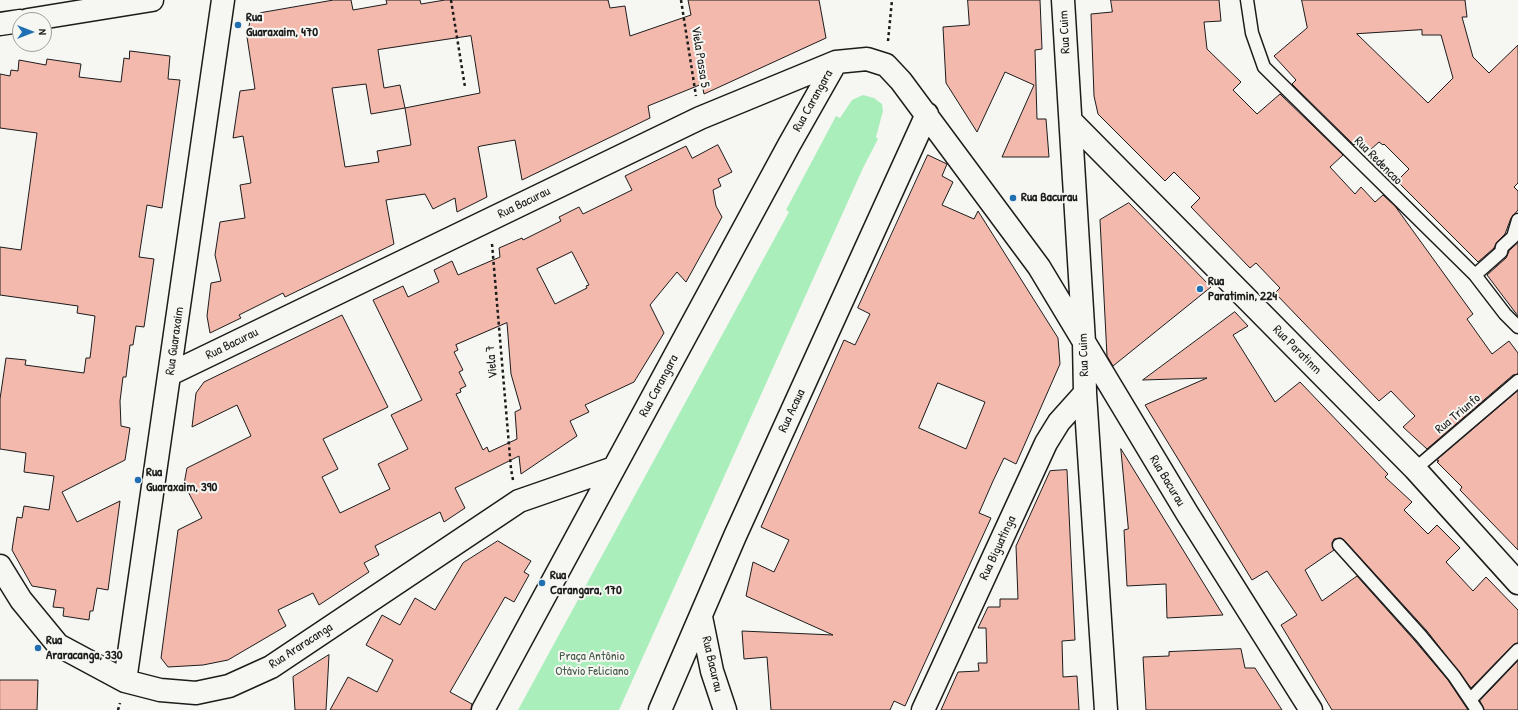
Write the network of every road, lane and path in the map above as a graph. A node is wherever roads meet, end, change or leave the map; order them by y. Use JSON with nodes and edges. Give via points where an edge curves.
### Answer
{"nodes":[{"id":1,"x":152,"y":0,"type":"edge"},
{"id":2,"x":222,"y":0,"type":"edge"},
{"id":3,"x":451,"y":0,"type":"edge"},
{"id":4,"x":681,"y":0,"type":"edge"},
{"id":5,"x":892,"y":0,"type":"edge"},
{"id":6,"x":1063,"y":0,"type":"edge"},
{"id":7,"x":1247,"y":0,"type":"edge"},
{"id":8,"x":52,"y":16,"type":"edge"},
{"id":9,"x":12,"y":22,"type":"edge"},
{"id":10,"x":0,"y":24,"type":"edge"},
{"id":11,"x":836,"y":62,"type":"junction"},
{"id":12,"x":886,"y":65,"type":"junction"},
{"id":13,"x":465,"y":87,"type":"dead end"},
{"id":14,"x":927,"y":114,"type":"junction"},
{"id":15,"x":700,"y":118,"type":"junction"},
{"id":16,"x":1070,"y":121,"type":"junction"},
{"id":17,"x":1518,"y":220,"type":"edge"},
{"id":18,"x":486,"y":222,"type":"junction"},
{"id":19,"x":1475,"y":275,"type":"junction"},
{"id":20,"x":1518,"y":327,"type":"edge"},
{"id":21,"x":1084,"y":342,"type":"junction"},
{"id":22,"x":170,"y":374,"type":"junction"},
{"id":23,"x":1518,"y":381,"type":"edge"},
{"id":24,"x":1085,"y":393,"type":"junction"},
{"id":25,"x":614,"y":468,"type":"junction"},
{"id":26,"x":1415,"y":469,"type":"junction"},
{"id":27,"x":519,"y":501,"type":"junction"},
{"id":28,"x":1339,"y":545,"type":"dead end"},
{"id":29,"x":0,"y":566,"type":"edge"},
{"id":30,"x":1518,"y":583,"type":"edge"},
{"id":31,"x":701,"y":616,"type":"junction"},
{"id":32,"x":1518,"y":650,"type":"edge"},
{"id":33,"x":125,"y":681,"type":"junction"},
{"id":34,"x":1471,"y":699,"type":"junction"},
{"id":35,"x":483,"y":710,"type":"edge"},
{"id":36,"x":660,"y":710,"type":"edge"},
{"id":37,"x":725,"y":710,"type":"edge"},
{"id":38,"x":923,"y":710,"type":"edge"},
{"id":39,"x":1106,"y":710,"type":"edge"},
{"id":40,"x":1311,"y":710,"type":"edge"},
{"id":41,"x":1477,"y":710,"type":"edge"}],
"edges":[{"from":1,"to":8,"type":"street"},
{"from":2,"to":22,"type":"street","name":"Rua Guaraxaim"},
{"from":3,"to":13,"type":"path"},
{"from":4,"to":15,"type":"path","name":"Viela Passa 5"},
{"from":5,"to":12,"type":"path"},
{"from":6,"to":16,"type":"street","name":"Rua Cuim"},
{"from":7,"to":19,"type":"lane","name":"Rua Redencao","via":[[1252,33],[1264,67]]},
{"from":9,"to":10,"type":"street"},
{"from":11,"to":12,"type":"street","name":"Rua Bacurau","via":[[867,59]]},
{"from":11,"to":15,"type":"street","name":"Rua Bacurau"},
{"from":11,"to":25,"type":"street","name":"Rua Carangara"},
{"from":12,"to":14,"type":"street"},
{"from":14,"to":21,"type":"street","name":"Rua Bacurau","via":[[1039,267]]},
{"from":14,"to":31,"type":"street","name":"Rua Acaua"},
{"from":15,"to":18,"type":"street","name":"Rua Bacurau"},
{"from":16,"to":21,"type":"street","name":"Rua Cuim"},
{"from":16,"to":26,"type":"street","name":"Rua Paratinm"},
{"from":17,"to":19,"type":"lane","via":[[1513,237],[1502,247],[1501,252]]},
{"from":18,"to":22,"type":"street","name":"Rua Bacurau"},
{"from":18,"to":27,"type":"path","name":"Viela 7","via":[[492,245],[511,470]]},
{"from":19,"to":20,"type":"lane","name":"Rua Redencao"},
{"from":21,"to":24,"type":"street","name":"Rua Cuim"},
{"from":21,"to":40,"type":"street","name":"Rua Bacurau","via":[[1187,513]]},
{"from":22,"to":33,"type":"street","name":"Rua Guaraxaim"},
{"from":23,"to":26,"type":"lane","name":"Rua Triunfo"},
{"from":24,"to":38,"type":"street","name":"Rua Biguatinga","via":[[1059,422],[1046,443]]},
{"from":24,"to":39,"type":"street","name":"Rua Cuim"},
{"from":25,"to":27,"type":"street","name":"Rua Araracanga"},
{"from":25,"to":35,"type":"street","name":"Rua Carangara"},
{"from":26,"to":30,"type":"street","name":"Rua Paratinm"},
{"from":27,"to":33,"type":"street","name":"Rua Araracanga","via":[[271,667],[229,686],[196,693],[160,690]]},
{"from":28,"to":34,"type":"lane","via":[[1421,636]]},
{"from":29,"to":33,"type":"street","name":"Rua Araracanga","via":[[21,600],[58,645]]},
{"from":31,"to":36,"type":"street","name":"Rua Acaua"},
{"from":31,"to":37,"type":"street","name":"Rua Bacurau","via":[[712,671]]},
{"from":32,"to":34,"type":"lane"},
{"from":34,"to":41,"type":"lane"}]}
